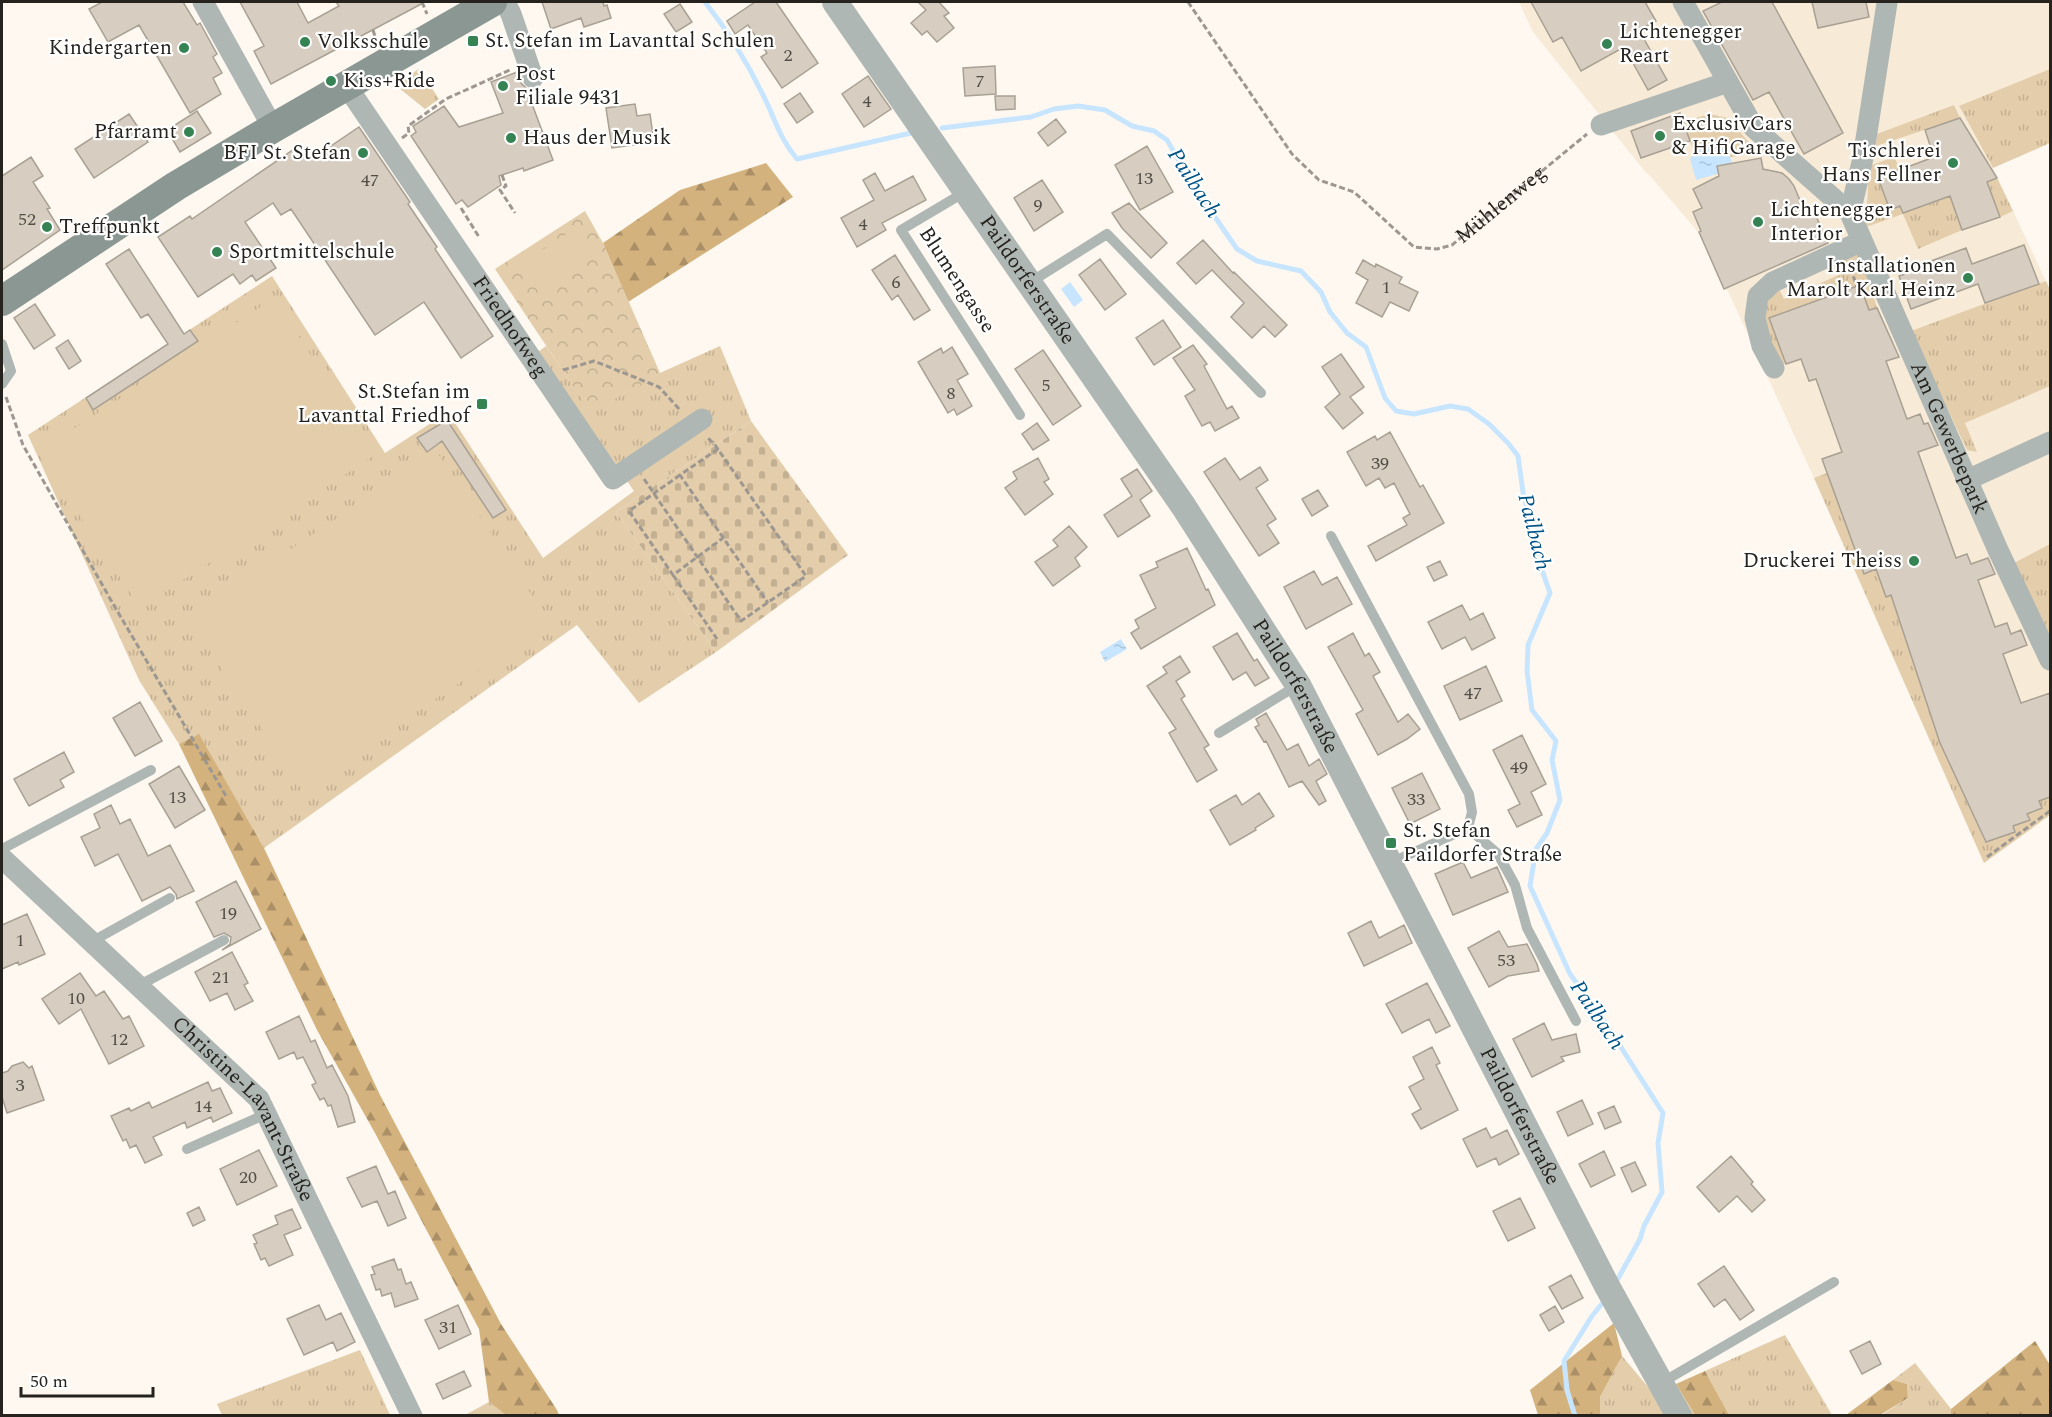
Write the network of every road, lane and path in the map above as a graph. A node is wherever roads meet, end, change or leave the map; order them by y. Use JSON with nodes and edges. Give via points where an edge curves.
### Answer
{"nodes":[{"id":1,"x":203,"y":2,"type":"edge"},
{"id":2,"x":422,"y":2,"type":"edge"},
{"id":3,"x":492,"y":2,"type":"edge"},
{"id":4,"x":505,"y":2,"type":"edge"},
{"id":5,"x":835,"y":2,"type":"edge"},
{"id":6,"x":1188,"y":2,"type":"edge"},
{"id":7,"x":1683,"y":2,"type":"edge"},
{"id":8,"x":1887,"y":2,"type":"edge"},
{"id":9,"x":427,"y":15,"type":"dead end"},
{"id":10,"x":373,"y":30,"type":"dead end"},
{"id":11,"x":386,"y":62,"type":"junction"},
{"id":12,"x":496,"y":75,"type":"dead end"},
{"id":13,"x":533,"y":78,"type":"dead end"},
{"id":14,"x":1728,"y":82,"type":"junction"},
{"id":15,"x":346,"y":86,"type":"junction"},
{"id":16,"x":1601,"y":125,"type":"joint"},
{"id":17,"x":273,"y":128,"type":"junction"},
{"id":18,"x":397,"y":142,"type":"dead end"},
{"id":19,"x":502,"y":175,"type":"dead end"},
{"id":20,"x":966,"y":192,"type":"junction"},
{"id":21,"x":461,"y":208,"type":"dead end"},
{"id":22,"x":514,"y":213,"type":"dead end"},
{"id":23,"x":1850,"y":213,"type":"junction"},
{"id":24,"x":479,"y":237,"type":"dead end"},
{"id":25,"x":1862,"y":241,"type":"junction"},
{"id":26,"x":1029,"y":283,"type":"junction"},
{"id":27,"x":2,"y":301,"type":"edge"},
{"id":28,"x":2,"y":344,"type":"edge"},
{"id":29,"x":1774,"y":368,"type":"dead end"},
{"id":30,"x":542,"y":375,"type":"junction"},
{"id":31,"x":2,"y":384,"type":"edge"},
{"id":32,"x":1261,"y":393,"type":"dead end"},
{"id":33,"x":1020,"y":415,"type":"dead end"},
{"id":34,"x":698,"y":422,"type":"junction"},
{"id":35,"x":2050,"y":442,"type":"edge"},
{"id":36,"x":718,"y":449,"type":"junction"},
{"id":37,"x":634,"y":465,"type":"junction"},
{"id":38,"x":680,"y":475,"type":"junction"},
{"id":39,"x":1967,"y":480,"type":"junction"},
{"id":40,"x":653,"y":492,"type":"junction"},
{"id":41,"x":1331,"y":536,"type":"dead end"},
{"id":42,"x":723,"y":538,"type":"junction"},
{"id":43,"x":698,"y":557,"type":"junction"},
{"id":44,"x":673,"y":575,"type":"junction"},
{"id":45,"x":768,"y":603,"type":"junction"},
{"id":46,"x":717,"y":639,"type":"dead end"},
{"id":47,"x":2050,"y":660,"type":"edge"},
{"id":48,"x":1298,"y":685,"type":"junction"},
{"id":49,"x":1219,"y":733,"type":"dead end"},
{"id":50,"x":151,"y":770,"type":"dead end"},
{"id":51,"x":226,"y":796,"type":"dead end"},
{"id":52,"x":2050,"y":811,"type":"edge"},
{"id":53,"x":1468,"y":828,"type":"junction"},
{"id":54,"x":2,"y":849,"type":"edge"},
{"id":55,"x":1987,"y":857,"type":"dead end"},
{"id":56,"x":2,"y":858,"type":"edge"},
{"id":57,"x":1390,"y":863,"type":"junction"},
{"id":58,"x":170,"y":898,"type":"dead end"},
{"id":59,"x":224,"y":940,"type":"dead end"},
{"id":60,"x":91,"y":942,"type":"junction"},
{"id":61,"x":138,"y":987,"type":"junction"},
{"id":62,"x":1576,"y":1021,"type":"dead end"},
{"id":63,"x":264,"y":1115,"type":"junction"},
{"id":64,"x":187,"y":1149,"type":"dead end"},
{"id":65,"x":1834,"y":1282,"type":"dead end"},
{"id":66,"x":1661,"y":1383,"type":"junction"},
{"id":67,"x":412,"y":1416,"type":"edge"},
{"id":68,"x":1678,"y":1416,"type":"edge"}],
"edges":[{"from":1,"to":17,"type":"street"},
{"from":2,"to":9,"type":"path"},
{"from":3,"to":11,"type":"main road"},
{"from":4,"to":13,"type":"street"},
{"from":5,"to":20,"type":"street","name":"Paildorferstraße"},
{"from":6,"to":16,"type":"path","name":"Mühlenweg","via":[[1292,154],[1319,180],[1354,192],[1414,247],[1437,249],[1452,244]]},
{"from":7,"to":14,"type":"street","name":"Am Gewerbepark"},
{"from":8,"to":23,"type":"street","via":[[1863,159]]},
{"from":10,"to":11,"type":"path"},
{"from":11,"to":15,"type":"main road"},
{"from":12,"to":18,"type":"path","via":[[446,99],[408,126],[409,133]]},
{"from":14,"to":16,"type":"street"},
{"from":14,"to":23,"type":"street","name":"Am Gewerbepark","via":[[1754,128]]},
{"from":15,"to":17,"type":"main road"},
{"from":15,"to":30,"type":"street","name":"Friedhofweg"},
{"from":17,"to":27,"type":"main road","via":[[176,186]]},
{"from":19,"to":22,"type":"path","via":[[506,186],[500,190]]},
{"from":20,"to":26,"type":"street","name":"Paildorferstraße"},
{"from":20,"to":33,"type":"lane","name":"Blumengasse","via":[[901,230]]},
{"from":21,"to":24,"type":"path"},
{"from":23,"to":25,"type":"street","name":"Am Gewerbepark"},
{"from":25,"to":29,"type":"street","via":[[1773,282],[1758,296],[1755,318],[1762,346]]},
{"from":25,"to":39,"type":"street","name":"Am Gewerbepark"},
{"from":26,"to":32,"type":"lane","via":[[1107,234]]},
{"from":26,"to":48,"type":"street","name":"Paildorferstraße","via":[[1184,507]]},
{"from":28,"to":31,"type":"lane","via":[[11,371]]},
{"from":30,"to":34,"type":"path","via":[[594,361],[658,387]]},
{"from":30,"to":37,"type":"street","name":"Friedhofweg","via":[[613,479]]},
{"from":31,"to":51,"type":"path","via":[[23,445]]},
{"from":34,"to":36,"type":"path"},
{"from":34,"to":37,"type":"street","name":"Friedhofweg"},
{"from":35,"to":39,"type":"street"},
{"from":36,"to":38,"type":"path"},
{"from":36,"to":45,"type":"path","via":[[806,576]]},
{"from":37,"to":40,"type":"path"},
{"from":38,"to":40,"type":"path"},
{"from":38,"to":42,"type":"path"},
{"from":39,"to":47,"type":"street","name":"Am Gewerbepark"},
{"from":40,"to":43,"type":"path"},
{"from":40,"to":44,"type":"path","via":[[629,511]]},
{"from":41,"to":53,"type":"lane","via":[[1469,794],[1472,812]]},
{"from":42,"to":43,"type":"path"},
{"from":42,"to":45,"type":"path"},
{"from":43,"to":44,"type":"path"},
{"from":43,"to":45,"type":"path","via":[[741,621]]},
{"from":44,"to":46,"type":"path"},
{"from":48,"to":49,"type":"lane"},
{"from":48,"to":57,"type":"street","name":"Paildorferstraße"},
{"from":50,"to":54,"type":"lane"},
{"from":52,"to":55,"type":"path"},
{"from":53,"to":57,"type":"lane"},
{"from":53,"to":62,"type":"lane","via":[[1498,854],[1515,885],[1527,928]]},
{"from":56,"to":60,"type":"street","name":"Christine-Lavant-Straße"},
{"from":57,"to":66,"type":"street","name":"Paildorferstraße","via":[[1607,1286]]},
{"from":58,"to":60,"type":"lane"},
{"from":59,"to":61,"type":"lane"},
{"from":60,"to":61,"type":"street","name":"Christine-Lavant-Straße"},
{"from":61,"to":63,"type":"street","name":"Christine-Lavant-Straße","via":[[259,1099]]},
{"from":63,"to":64,"type":"lane"},
{"from":63,"to":67,"type":"street","name":"Christine-Lavant-Straße"},
{"from":65,"to":66,"type":"lane"},
{"from":66,"to":68,"type":"street","name":"Paildorferstraße"}]}
